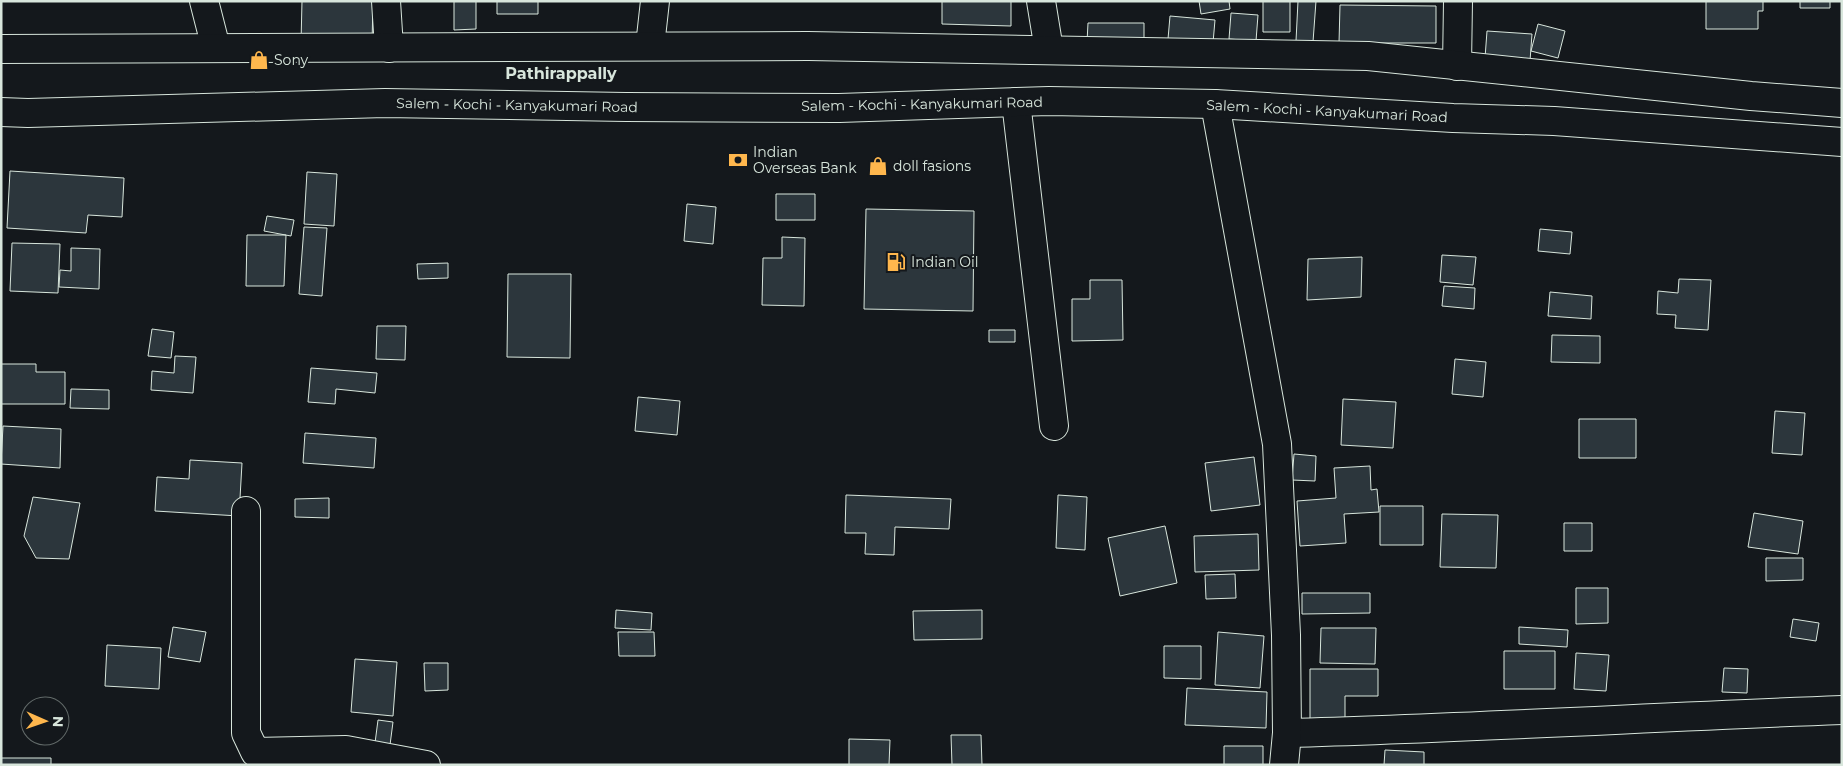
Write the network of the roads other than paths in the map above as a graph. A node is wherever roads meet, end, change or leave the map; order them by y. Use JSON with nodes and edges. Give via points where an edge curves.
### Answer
{"nodes":[{"id":1,"x":204,"y":1,"type":"edge"},
{"id":2,"x":386,"y":1,"type":"edge"},
{"id":3,"x":655,"y":1,"type":"edge"},
{"id":4,"x":1042,"y":1,"type":"edge"},
{"id":5,"x":1458,"y":1,"type":"edge"},
{"id":6,"x":650,"y":46,"type":"junction"},
{"id":7,"x":216,"y":48,"type":"junction"},
{"id":8,"x":389,"y":48,"type":"junction"},
{"id":9,"x":1,"y":49,"type":"edge"},
{"id":10,"x":1048,"y":50,"type":"junction"},
{"id":11,"x":1457,"y":66,"type":"junction"},
{"id":12,"x":1016,"y":102,"type":"junction"},
{"id":13,"x":1842,"y":103,"type":"edge"},
{"id":14,"x":1215,"y":104,"type":"junction"},
{"id":15,"x":1,"y":112,"type":"edge"},
{"id":16,"x":1842,"y":142,"type":"edge"},
{"id":17,"x":1054,"y":426,"type":"dead end"},
{"id":18,"x":246,"y":511,"type":"dead end"},
{"id":19,"x":1842,"y":710,"type":"edge"},
{"id":20,"x":1287,"y":733,"type":"junction"},
{"id":21,"x":426,"y":765,"type":"edge"},
{"id":22,"x":1284,"y":765,"type":"edge"}],
"edges":[{"from":1,"to":7,"type":"main road"},
{"from":2,"to":8,"type":"main road"},
{"from":3,"to":6,"type":"main road"},
{"from":4,"to":10,"type":"main road"},
{"from":5,"to":11,"type":"main road"},
{"from":6,"to":8,"type":"main road"},
{"from":6,"to":10,"type":"main road"},
{"from":7,"to":8,"type":"main road"},
{"from":7,"to":9,"type":"main road"},
{"from":10,"to":11,"type":"main road","via":[[1368,56]]},
{"from":11,"to":13,"type":"main road"},
{"from":12,"to":14,"type":"main road","name":"Salem - Kochi - Kanyakumari Road"},
{"from":12,"to":15,"type":"main road","name":"Salem - Kochi - Kanyakumari Road","via":[[839,108],[385,104]]},
{"from":12,"to":17,"type":"main road"},
{"from":14,"to":16,"type":"main road","name":"Salem - Kochi - Kanyakumari Road","via":[[1554,121]]},
{"from":14,"to":20,"type":"main road","via":[[1277,444]]},
{"from":18,"to":21,"type":"main road","via":[[246,733],[255,752],[346,750]]},
{"from":19,"to":20,"type":"main road"},
{"from":20,"to":22,"type":"main road"}]}
